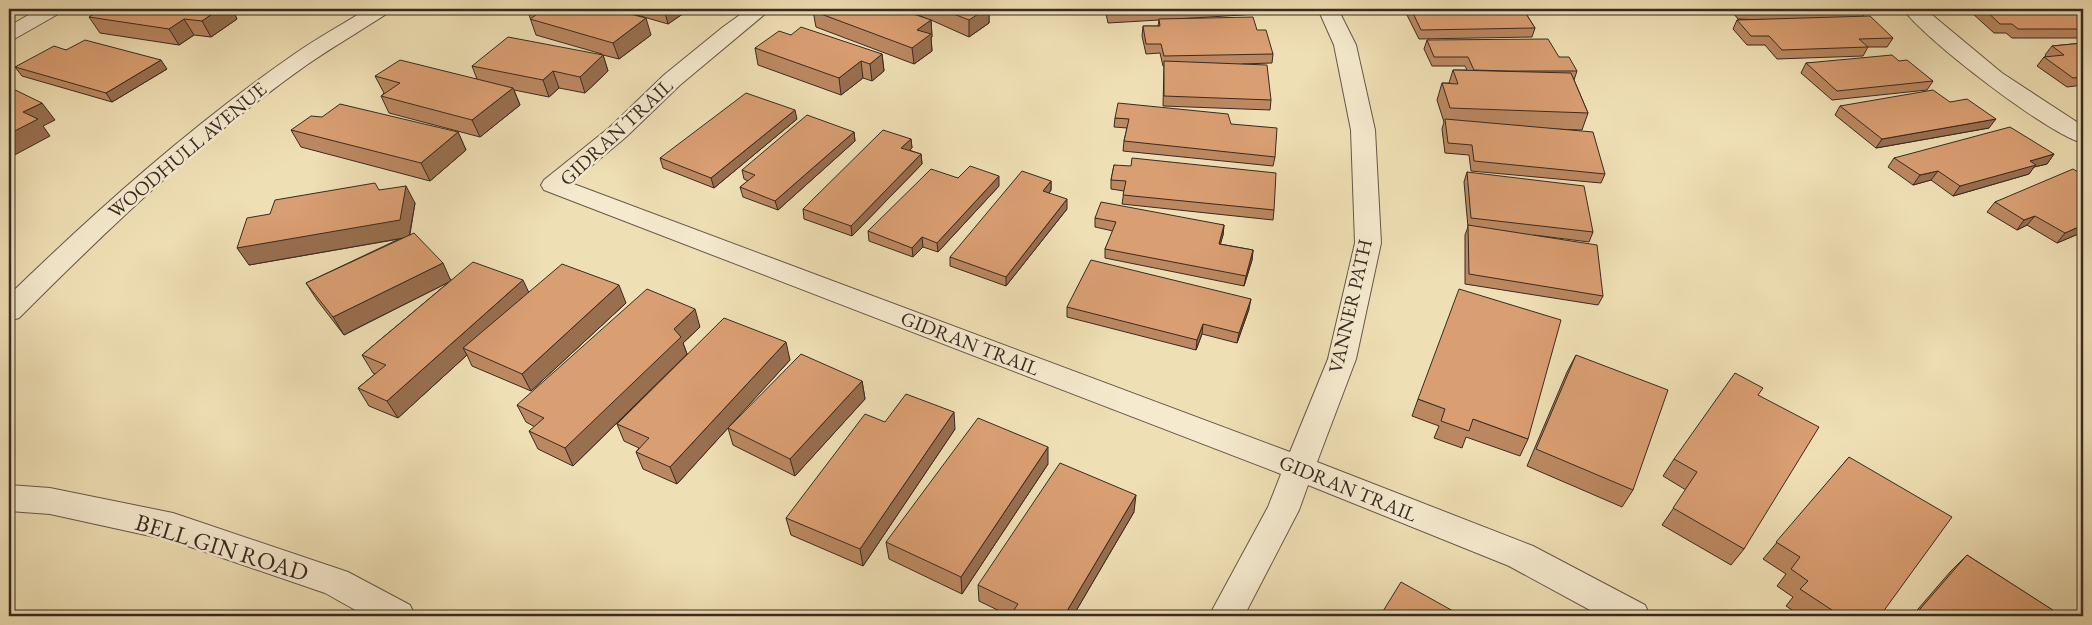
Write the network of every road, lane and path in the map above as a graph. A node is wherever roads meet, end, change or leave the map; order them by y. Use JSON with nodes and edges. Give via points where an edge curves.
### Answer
{"nodes":[{"id":1,"x":53,"y":9,"type":"edge"},
{"id":2,"x":382,"y":9,"type":"edge"},
{"id":3,"x":761,"y":9,"type":"edge"},
{"id":4,"x":1328,"y":9,"type":"edge"},
{"id":5,"x":1913,"y":9,"type":"edge"},
{"id":6,"x":9,"y":34,"type":"edge"},
{"id":7,"x":2083,"y":136,"type":"edge"},
{"id":8,"x":9,"y":312,"type":"edge"},
{"id":9,"x":1299,"y":468,"type":"junction"},
{"id":10,"x":9,"y":498,"type":"edge"},
{"id":11,"x":398,"y":616,"type":"edge"},
{"id":12,"x":1226,"y":616,"type":"edge"},
{"id":13,"x":1633,"y":616,"type":"edge"}],
"edges":[{"from":1,"to":6,"type":"street"},
{"from":2,"to":8,"type":"street","name":"WOODHULL AVENUE","via":[[290,66],[203,132],[113,210]]},
{"from":3,"to":9,"type":"street","name":"GIDRAN TRAIL","via":[[672,80],[618,132],[554,185]]},
{"from":4,"to":9,"type":"street","name":"VANNER PATH","via":[[1345,45],[1363,130],[1368,243],[1342,359]]},
{"from":5,"to":7,"type":"street","via":[[1943,38],[2044,113]]},
{"from":9,"to":12,"type":"street","name":"VANNER PATH","via":[[1283,510]]},
{"from":9,"to":13,"type":"street","name":"GIDRAN TRAIL","via":[[1521,556]]},
{"from":10,"to":11,"type":"street","name":"BELL GIN ROAD","via":[[50,501],[173,527],[336,582]]}]}
